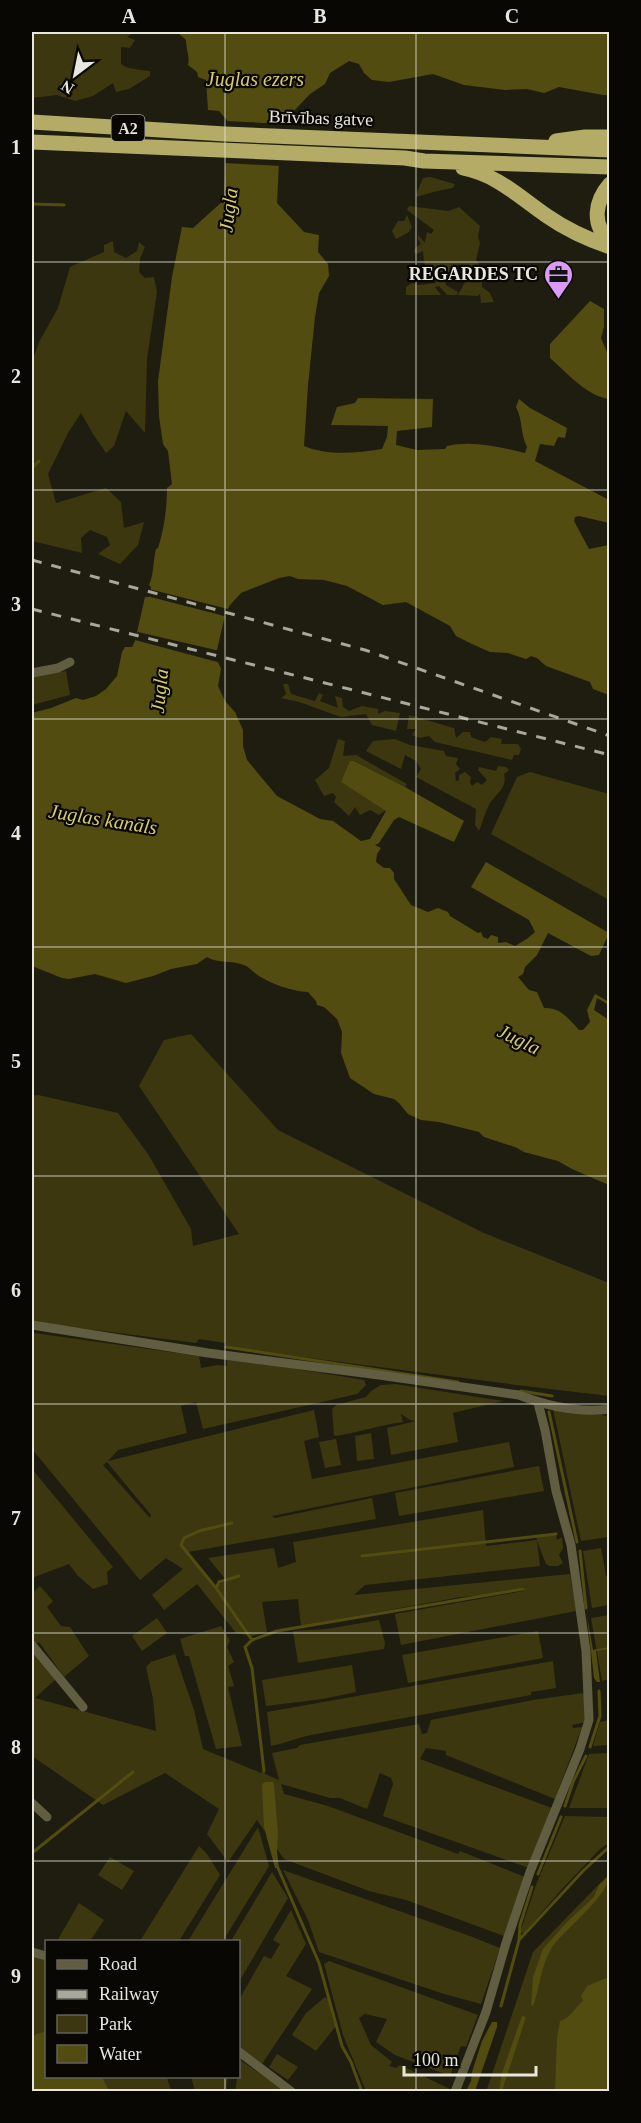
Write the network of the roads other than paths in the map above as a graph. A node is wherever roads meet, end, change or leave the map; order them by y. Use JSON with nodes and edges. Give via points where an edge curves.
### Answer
{"nodes":[{"id":1,"x":32,"y":122,"type":"edge"},
{"id":2,"x":609,"y":136,"type":"edge"},
{"id":3,"x":32,"y":142,"type":"edge"},
{"id":4,"x":526,"y":146,"type":"junction"},
{"id":5,"x":609,"y":150,"type":"edge"},
{"id":6,"x":424,"y":161,"type":"junction"},
{"id":7,"x":609,"y":167,"type":"edge"},
{"id":8,"x":609,"y":184,"type":"edge"},
{"id":9,"x":609,"y":240,"type":"edge"},
{"id":10,"x":609,"y":246,"type":"edge"},
{"id":11,"x":70,"y":662,"type":"dead end"},
{"id":12,"x":32,"y":673,"type":"edge"},
{"id":13,"x":32,"y":1325,"type":"edge"},
{"id":14,"x":538,"y":1402,"type":"junction"},
{"id":15,"x":609,"y":1409,"type":"edge"},
{"id":16,"x":32,"y":1645,"type":"edge"},
{"id":17,"x":83,"y":1707,"type":"dead end"},
{"id":18,"x":32,"y":1803,"type":"edge"},
{"id":19,"x":48,"y":1817,"type":"dead end"},
{"id":20,"x":240,"y":2052,"type":"edge"},
{"id":21,"x":292,"y":2091,"type":"edge"},
{"id":22,"x":455,"y":2091,"type":"edge"}],
"edges":[{"from":1,"to":4,"type":"highway","name":"Brīvības gatve","number":"A2"},
{"from":2,"to":4,"type":"highway"},
{"from":3,"to":6,"type":"highway","name":"Brīvības gatve","number":"A2"},
{"from":4,"to":5,"type":"highway","name":"Brīvības gatve","number":"A2"},
{"from":6,"to":7,"type":"highway","name":"Brīvības gatve","number":"A2"},
{"from":6,"to":10,"type":"highway","via":[[466,169],[497,181],[567,229]]},
{"from":8,"to":9,"type":"highway","via":[[597,202],[596,216],[599,228]]},
{"from":11,"to":12,"type":"street"},
{"from":13,"to":14,"type":"street","via":[[519,1395]]},
{"from":14,"to":15,"type":"street","via":[[590,1411]]},
{"from":14,"to":22,"type":"street","via":[[571,1545],[586,1651],[589,1720]]},
{"from":16,"to":17,"type":"street"},
{"from":18,"to":19,"type":"street"},
{"from":20,"to":21,"type":"street"}]}
